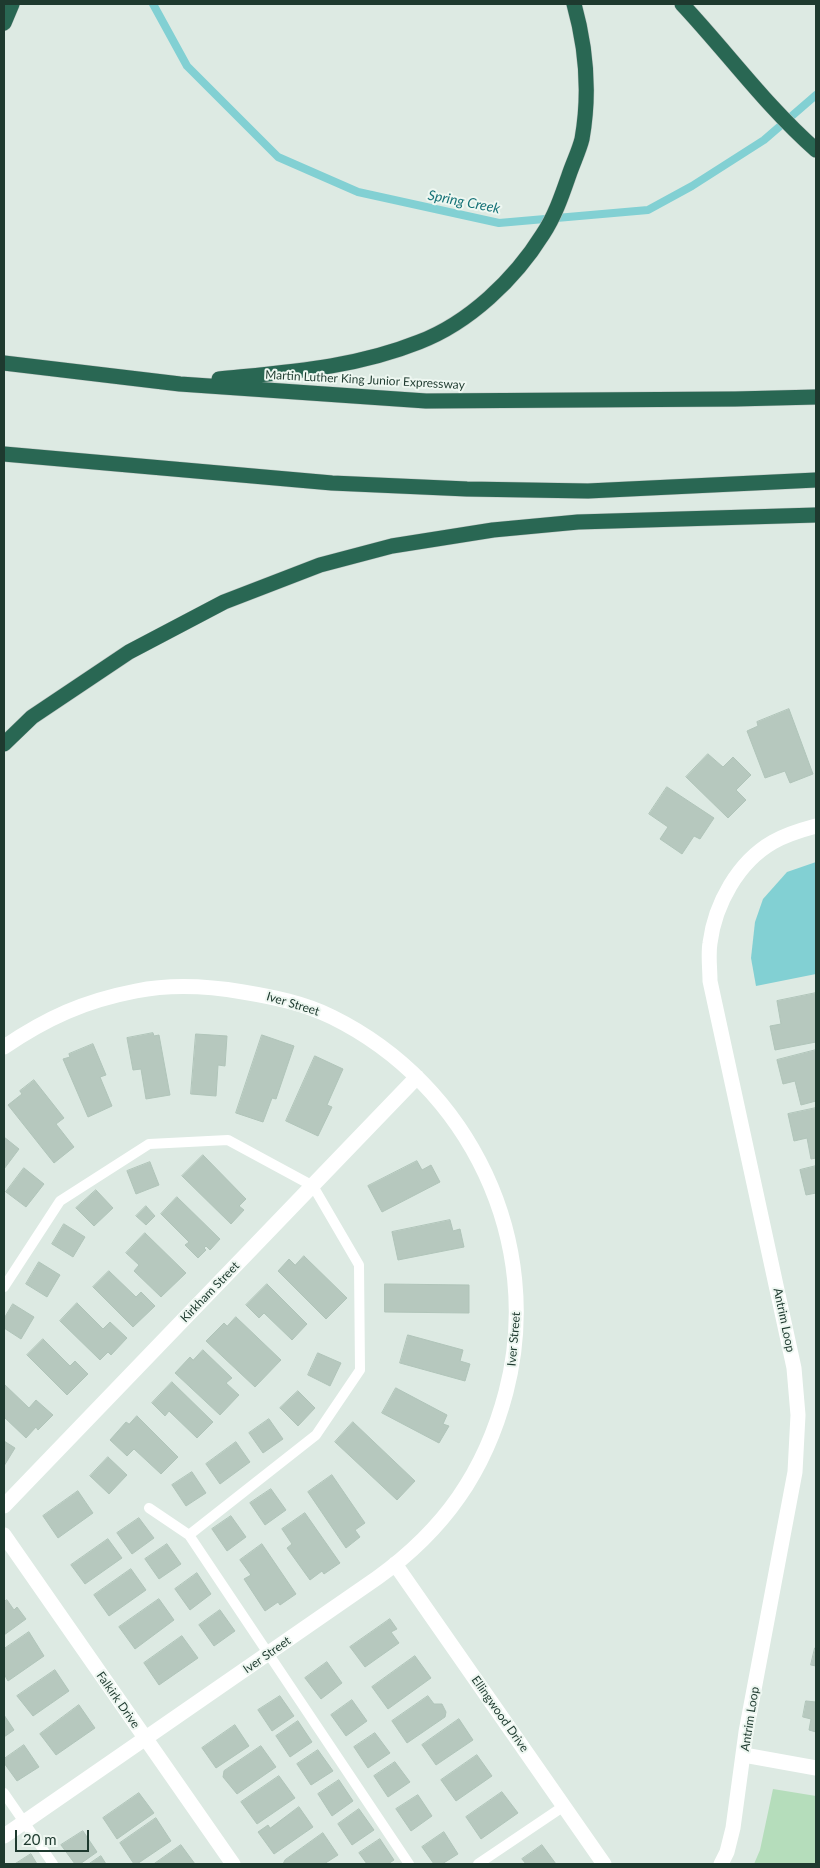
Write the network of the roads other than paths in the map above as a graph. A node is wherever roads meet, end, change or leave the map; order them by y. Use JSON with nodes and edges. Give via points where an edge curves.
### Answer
{"nodes":[{"id":1,"x":12,"y":4,"type":"edge"},
{"id":2,"x":574,"y":4,"type":"edge"},
{"id":3,"x":682,"y":4,"type":"edge"},
{"id":4,"x":4,"y":23,"type":"edge"},
{"id":5,"x":816,"y":150,"type":"edge"},
{"id":6,"x":4,"y":363,"type":"edge"},
{"id":7,"x":180,"y":384,"type":"junction"},
{"id":8,"x":816,"y":397,"type":"edge"},
{"id":9,"x":4,"y":454,"type":"edge"},
{"id":10,"x":816,"y":480,"type":"edge"},
{"id":11,"x":816,"y":515,"type":"edge"},
{"id":12,"x":4,"y":744,"type":"edge"},
{"id":13,"x":816,"y":826,"type":"edge"},
{"id":14,"x":4,"y":1047,"type":"edge"},
{"id":15,"x":417,"y":1078,"type":"junction"},
{"id":16,"x":312,"y":1186,"type":"junction"},
{"id":17,"x":4,"y":1287,"type":"edge"},
{"id":18,"x":4,"y":1506,"type":"edge"},
{"id":19,"x":149,"y":1508,"type":"dead end"},
{"id":20,"x":4,"y":1535,"type":"edge"},
{"id":21,"x":189,"y":1535,"type":"junction"},
{"id":22,"x":395,"y":1564,"type":"junction"},
{"id":23,"x":269,"y":1654,"type":"junction"},
{"id":24,"x":145,"y":1739,"type":"junction"},
{"id":25,"x":744,"y":1755,"type":"junction"},
{"id":26,"x":816,"y":1768,"type":"edge"},
{"id":27,"x":4,"y":1793,"type":"edge"},
{"id":28,"x":564,"y":1806,"type":"junction"},
{"id":29,"x":24,"y":1822,"type":"junction"},
{"id":30,"x":4,"y":1836,"type":"edge"},
{"id":31,"x":53,"y":1864,"type":"edge"},
{"id":32,"x":232,"y":1864,"type":"edge"},
{"id":33,"x":409,"y":1864,"type":"edge"},
{"id":34,"x":478,"y":1864,"type":"edge"},
{"id":35,"x":604,"y":1864,"type":"edge"},
{"id":36,"x":721,"y":1864,"type":"edge"}],
"edges":[{"from":1,"to":4,"type":"highway"},
{"from":2,"to":7,"type":"highway","via":[[581,29],[586,72],[581,141],[544,233],[504,283],[447,330],[364,360]]},
{"from":3,"to":5,"type":"highway","via":[[755,88]]},
{"from":6,"to":7,"type":"highway","name":"Martin Luther King Junior Expressway"},
{"from":7,"to":8,"type":"highway","name":"Martin Luther King Junior Expressway","via":[[426,401]]},
{"from":9,"to":10,"type":"highway","via":[[332,483],[467,490],[588,491]]},
{"from":11,"to":12,"type":"highway","via":[[578,522],[493,530],[392,546],[320,565],[224,602],[129,652],[32,717]]},
{"from":13,"to":25,"type":"street","name":"Antrim Loop","via":[[772,843],[746,863],[715,915],[709,944],[710,981],[794,1368],[798,1414],[795,1472]]},
{"from":14,"to":15,"type":"street","name":"Iver Street","via":[[37,1025],[102,999],[138,991],[219,988],[294,1002],[330,1016],[358,1030]]},
{"from":15,"to":16,"type":"street","name":"Kirkham Street"},
{"from":15,"to":22,"type":"street","name":"Iver Street","via":[[468,1138],[497,1197],[508,1234],[517,1302],[516,1340],[502,1409],[471,1478],[452,1508]]},
{"from":16,"to":17,"type":"lane","via":[[228,1140],[149,1144],[60,1201]]},
{"from":16,"to":18,"type":"street","name":"Kirkham Street"},
{"from":16,"to":21,"type":"lane","via":[[359,1265],[360,1370],[316,1435]]},
{"from":19,"to":21,"type":"lane"},
{"from":20,"to":24,"type":"street","name":"Falkirk Drive"},
{"from":21,"to":23,"type":"lane"},
{"from":22,"to":23,"type":"street","name":"Iver Street"},
{"from":22,"to":28,"type":"street","name":"Ellingwood Drive"},
{"from":23,"to":24,"type":"street","name":"Iver Street"},
{"from":23,"to":33,"type":"lane"},
{"from":24,"to":29,"type":"street","name":"Iver Street"},
{"from":24,"to":32,"type":"street","name":"Falkirk Drive"},
{"from":25,"to":26,"type":"street"},
{"from":25,"to":36,"type":"street","name":"Antrim Loop","via":[[733,1828]]},
{"from":27,"to":29,"type":"lane"},
{"from":28,"to":34,"type":"lane"},
{"from":28,"to":35,"type":"street","name":"Ellingwood Drive"},
{"from":29,"to":30,"type":"street","name":"Iver Street"},
{"from":29,"to":31,"type":"lane"}]}
